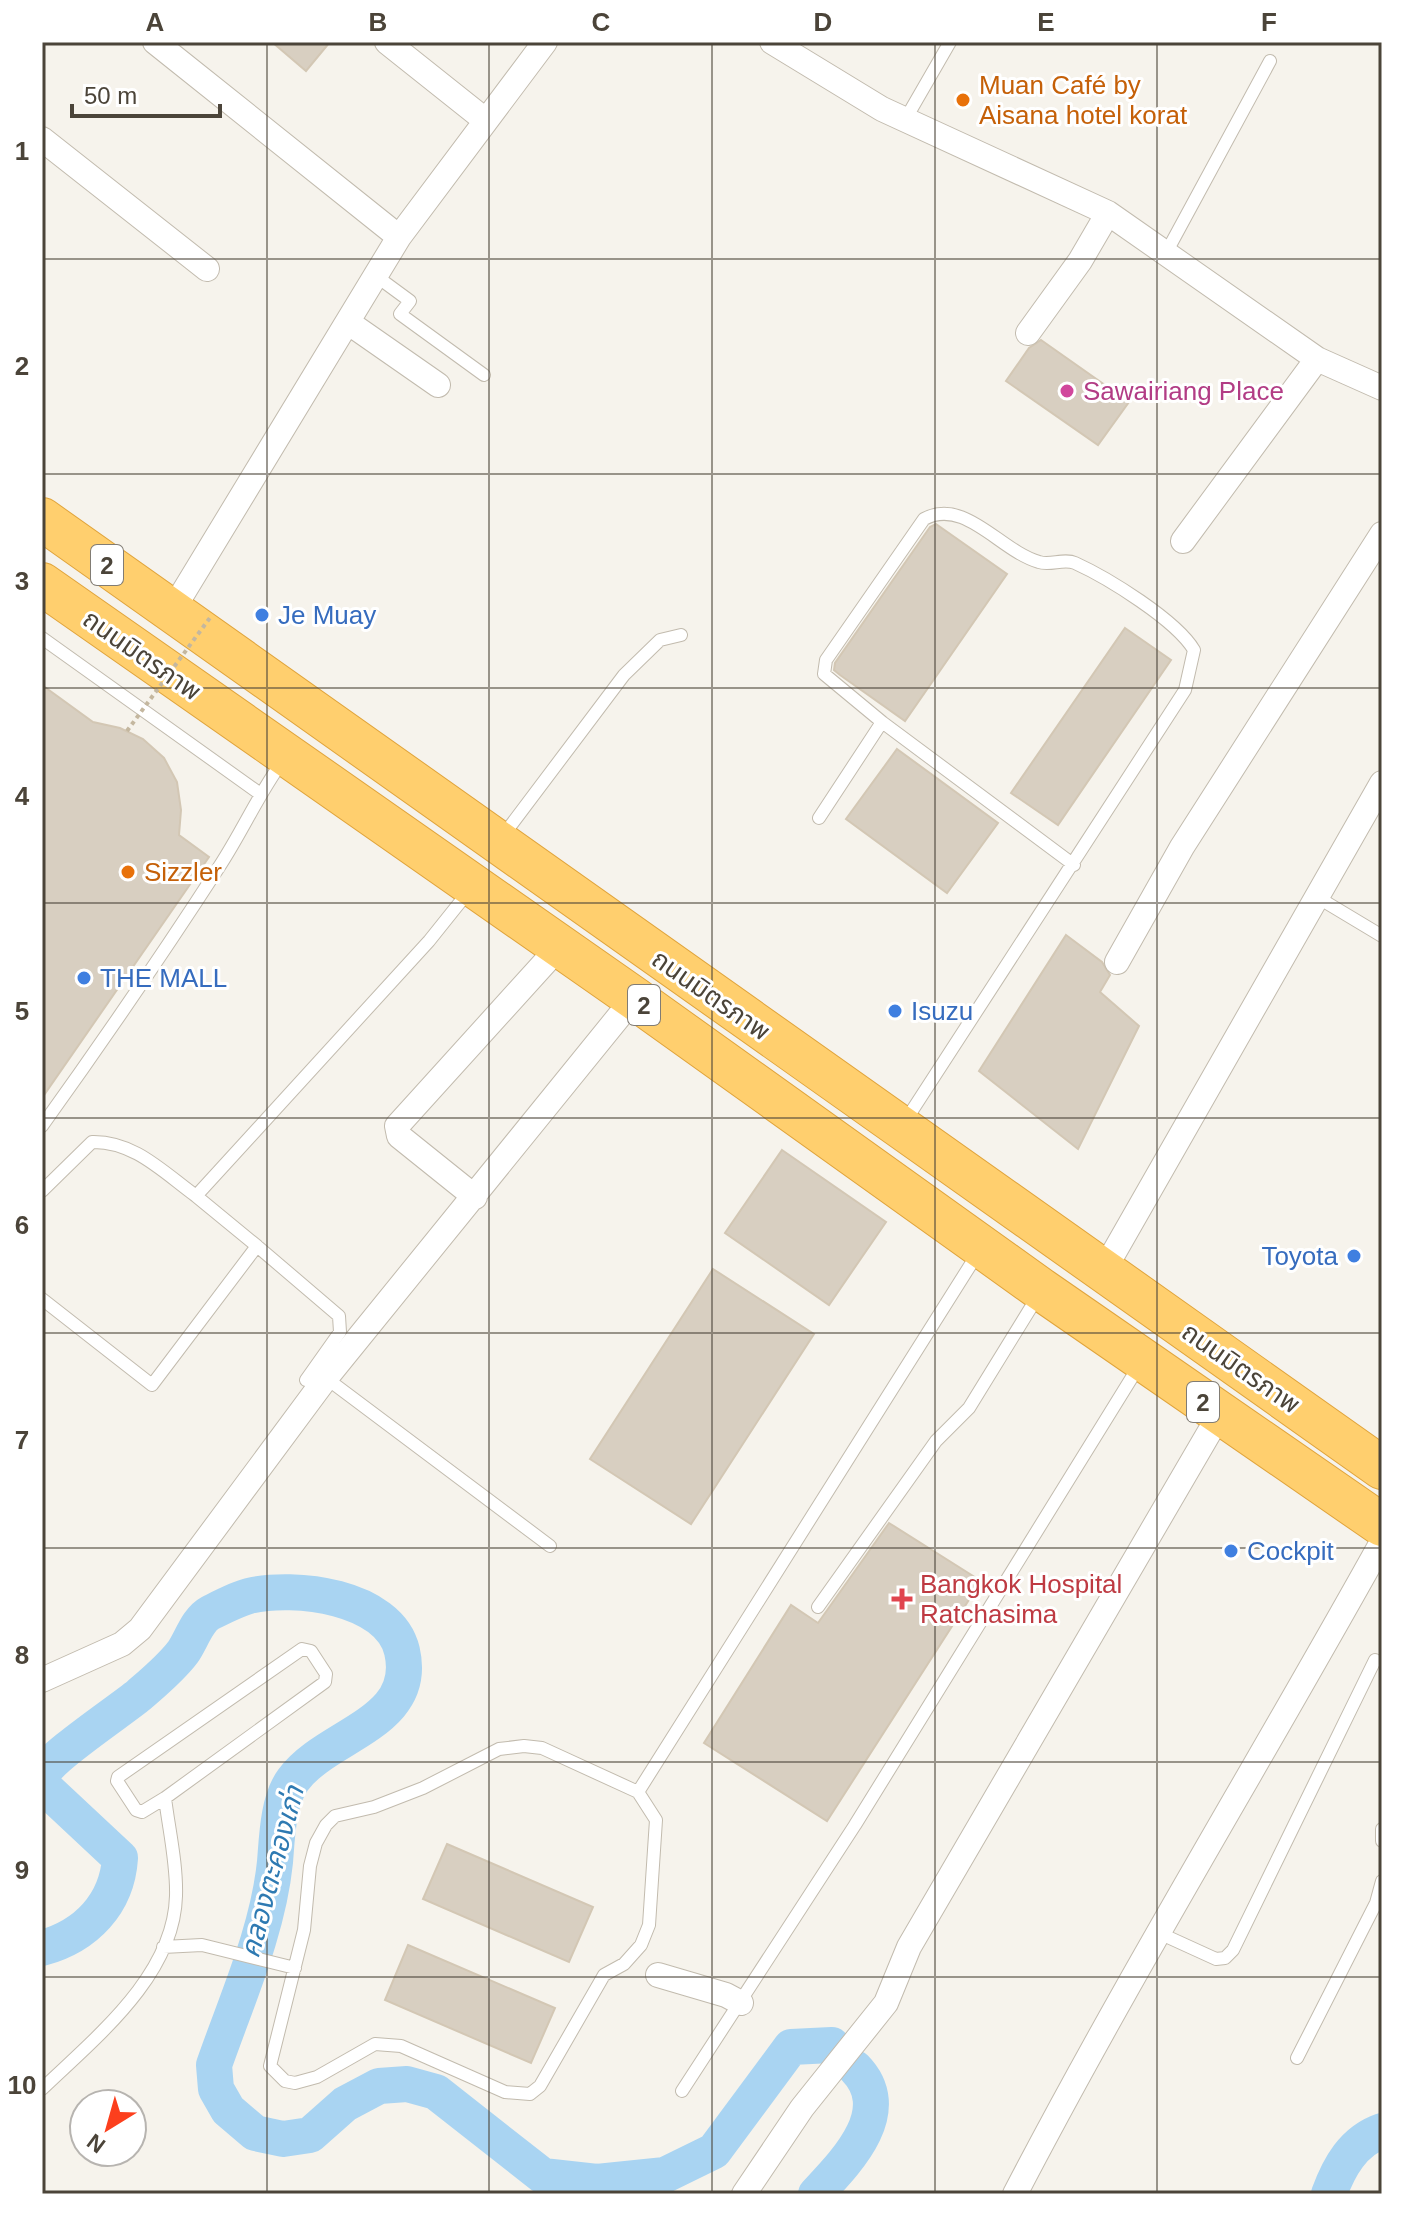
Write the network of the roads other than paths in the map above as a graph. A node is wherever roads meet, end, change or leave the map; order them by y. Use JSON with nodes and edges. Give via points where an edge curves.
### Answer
{"nodes":[{"id":1,"x":155,"y":42,"type":"edge"},
{"id":2,"x":387,"y":42,"type":"edge"},
{"id":3,"x":545,"y":42,"type":"edge"},
{"id":4,"x":772,"y":42,"type":"edge"},
{"id":5,"x":950,"y":42,"type":"edge"},
{"id":6,"x":1270,"y":61,"type":"dead end"},
{"id":7,"x":485,"y":120,"type":"junction"},
{"id":8,"x":905,"y":120,"type":"junction"},
{"id":9,"x":42,"y":139,"type":"edge"},
{"id":10,"x":1108,"y":213,"type":"junction"},
{"id":11,"x":399,"y":237,"type":"junction"},
{"id":12,"x":1166,"y":253,"type":"junction"},
{"id":13,"x":207,"y":269,"type":"dead end"},
{"id":14,"x":376,"y":276,"type":"junction"},
{"id":15,"x":349,"y":323,"type":"junction"},
{"id":16,"x":1028,"y":333,"type":"dead end"},
{"id":17,"x":1317,"y":359,"type":"junction"},
{"id":18,"x":484,"y":375,"type":"dead end"},
{"id":19,"x":438,"y":385,"type":"dead end"},
{"id":20,"x":1382,"y":388,"type":"edge"},
{"id":21,"x":42,"y":519,"type":"edge"},
{"id":22,"x":1382,"y":534,"type":"edge"},
{"id":23,"x":1183,"y":541,"type":"dead end"},
{"id":24,"x":42,"y":584,"type":"edge"},
{"id":25,"x":192,"y":613,"type":"junction"},
{"id":26,"x":681,"y":635,"type":"dead end"},
{"id":27,"x":42,"y":638,"type":"edge"},
{"id":28,"x":882,"y":722,"type":"junction"},
{"id":29,"x":286,"y":756,"type":"junction"},
{"id":30,"x":1382,"y":783,"type":"edge"},
{"id":31,"x":259,"y":793,"type":"junction"},
{"id":32,"x":819,"y":818,"type":"dead end"},
{"id":33,"x":497,"y":843,"type":"junction"},
{"id":34,"x":1074,"y":865,"type":"junction"},
{"id":35,"x":473,"y":885,"type":"junction"},
{"id":36,"x":1317,"y":897,"type":"junction"},
{"id":37,"x":1382,"y":936,"type":"edge"},
{"id":38,"x":560,"y":946,"type":"junction"},
{"id":39,"x":1117,"y":962,"type":"dead end"},
{"id":40,"x":634,"y":998,"type":"junction"},
{"id":41,"x":42,"y":1126,"type":"edge"},
{"id":42,"x":900,"y":1129,"type":"junction"},
{"id":43,"x":42,"y":1191,"type":"edge"},
{"id":44,"x":196,"y":1196,"type":"junction"},
{"id":45,"x":475,"y":1197,"type":"junction"},
{"id":46,"x":257,"y":1246,"type":"junction"},
{"id":47,"x":982,"y":1248,"type":"junction"},
{"id":48,"x":1104,"y":1270,"type":"junction"},
{"id":49,"x":42,"y":1299,"type":"edge"},
{"id":50,"x":1058,"y":1301,"type":"junction"},
{"id":51,"x":1143,"y":1360,"type":"junction"},
{"id":52,"x":316,"y":1379,"type":"junction"},
{"id":53,"x":1220,"y":1414,"type":"junction"},
{"id":54,"x":1382,"y":1468,"type":"edge"},
{"id":55,"x":1382,"y":1525,"type":"edge"},
{"id":56,"x":1382,"y":1542,"type":"edge"},
{"id":57,"x":550,"y":1546,"type":"dead end"},
{"id":58,"x":818,"y":1607,"type":"dead end"},
{"id":59,"x":1375,"y":1660,"type":"dead end"},
{"id":60,"x":42,"y":1680,"type":"edge"},
{"id":61,"x":638,"y":1792,"type":"junction"},
{"id":62,"x":165,"y":1798,"type":"junction"},
{"id":63,"x":1382,"y":1829,"type":"edge"},
{"id":64,"x":1382,"y":1841,"type":"edge"},
{"id":65,"x":1382,"y":1881,"type":"edge"},
{"id":66,"x":1159,"y":1933,"type":"junction"},
{"id":67,"x":163,"y":1947,"type":"junction"},
{"id":68,"x":290,"y":1967,"type":"junction"},
{"id":69,"x":658,"y":1975,"type":"dead end"},
{"id":70,"x":741,"y":2003,"type":"junction"},
{"id":71,"x":1297,"y":2058,"type":"dead end"},
{"id":72,"x":42,"y":2089,"type":"edge"},
{"id":73,"x":682,"y":2091,"type":"dead end"},
{"id":74,"x":744,"y":2194,"type":"edge"},
{"id":75,"x":1015,"y":2194,"type":"edge"}],
"edges":[{"from":1,"to":11,"type":"street"},
{"from":2,"to":7,"type":"street"},
{"from":3,"to":7,"type":"street"},
{"from":4,"to":8,"type":"street"},
{"from":5,"to":8,"type":"lane"},
{"from":6,"to":12,"type":"lane"},
{"from":7,"to":11,"type":"street"},
{"from":8,"to":10,"type":"street"},
{"from":9,"to":13,"type":"street"},
{"from":10,"to":12,"type":"street"},
{"from":10,"to":16,"type":"street"},
{"from":11,"to":14,"type":"street"},
{"from":12,"to":17,"type":"street"},
{"from":14,"to":15,"type":"street"},
{"from":14,"to":18,"type":"lane","via":[[410,301],[400,314]]},
{"from":15,"to":19,"type":"street"},
{"from":15,"to":25,"type":"street"},
{"from":17,"to":20,"type":"street"},
{"from":17,"to":23,"type":"street"},
{"from":21,"to":25,"type":"highway","name":"ถนนมิตรภาพ","number":"2"},
{"from":22,"to":39,"type":"street","via":[[1182,847]]},
{"from":24,"to":29,"type":"highway","name":"ถนนมิตรภาพ","number":"2"},
{"from":25,"to":33,"type":"highway","name":"ถนนมิตรภาพ","number":"2"},
{"from":26,"to":33,"type":"lane","via":[[660,640],[624,675]]},
{"from":27,"to":31,"type":"lane"},
{"from":28,"to":32,"type":"lane"},
{"from":28,"to":34,"type":"lane"},
{"from":28,"to":34,"type":"lane","via":[[823,668],[924,519],[936,512],[955,514],[1040,563],[1072,561],[1169,620],[1194,650],[1185,690]]},
{"from":29,"to":31,"type":"lane"},
{"from":29,"to":35,"type":"highway","name":"ถนนมิตรภาพ","number":"2"},
{"from":30,"to":36,"type":"street"},
{"from":31,"to":41,"type":"lane","via":[[222,862],[146,980]]},
{"from":33,"to":42,"type":"highway","name":"ถนนมิตรภาพ","number":"2"},
{"from":34,"to":42,"type":"lane"},
{"from":35,"to":38,"type":"highway","name":"ถนนมิตรภาพ","number":"2"},
{"from":35,"to":44,"type":"lane","via":[[429,941]]},
{"from":36,"to":37,"type":"lane"},
{"from":36,"to":48,"type":"street"},
{"from":38,"to":40,"type":"highway","name":"ถนนมิตรภาพ","number":"2"},
{"from":38,"to":45,"type":"street","via":[[397,1126],[399,1136]]},
{"from":40,"to":45,"type":"street"},
{"from":40,"to":47,"type":"highway","name":"ถนนมิตรภาพ","number":"2"},
{"from":42,"to":48,"type":"highway","name":"ถนนมิตรภาพ","number":"2"},
{"from":43,"to":44,"type":"lane","via":[[92,1142],[113,1141],[128,1146]]},
{"from":44,"to":46,"type":"lane"},
{"from":45,"to":52,"type":"street"},
{"from":46,"to":49,"type":"lane","via":[[152,1385]]},
{"from":46,"to":52,"type":"lane","via":[[339,1316],[340,1332]]},
{"from":47,"to":50,"type":"highway","name":"ถนนมิตรภาพ","number":"2"},
{"from":47,"to":61,"type":"lane"},
{"from":48,"to":50,"type":"highway"},
{"from":48,"to":54,"type":"highway","name":"ถนนมิตรภาพ","number":"2"},
{"from":50,"to":51,"type":"highway","name":"ถนนมิตรภาพ","number":"2"},
{"from":50,"to":58,"type":"lane","via":[[936,1441]]},
{"from":51,"to":53,"type":"highway","name":"ถนนมิตรภาพ","number":"2"},
{"from":51,"to":70,"type":"lane"},
{"from":52,"to":57,"type":"lane"},
{"from":52,"to":60,"type":"street","via":[[140,1629],[122,1644]]},
{"from":53,"to":55,"type":"highway","name":"ถนนมิตรภาพ","number":"2"},
{"from":53,"to":74,"type":"street","via":[[909,1947],[886,2003],[802,2108]]},
{"from":56,"to":66,"type":"street"},
{"from":59,"to":66,"type":"lane","via":[[1233,1950],[1216,1959]]},
{"from":61,"to":68,"type":"lane","via":[[542,1748],[524,1746],[499,1749],[396,1800],[335,1816],[316,1843],[309,1903]]},
{"from":61,"to":68,"type":"lane","via":[[656,1820],[649,1925],[641,1945],[624,1964],[604,1975],[540,2086],[530,2094],[505,2092],[383,2042],[317,2077],[285,2081],[270,2066]]},
{"from":62,"to":62,"type":"lane","via":[[142,1812],[136,1810],[118,1777],[302,1649],[311,1651],[326,1674],[325,1682]]},
{"from":62,"to":67,"type":"lane","via":[[176,1896]]},
{"from":63,"to":64,"type":"lane"},
{"from":65,"to":71,"type":"lane","via":[[1376,1903]]},
{"from":66,"to":75,"type":"street"},
{"from":67,"to":68,"type":"lane","via":[[202,1945]]},
{"from":67,"to":72,"type":"lane","via":[[133,1997]]},
{"from":69,"to":70,"type":"street"},
{"from":70,"to":73,"type":"lane"}]}
